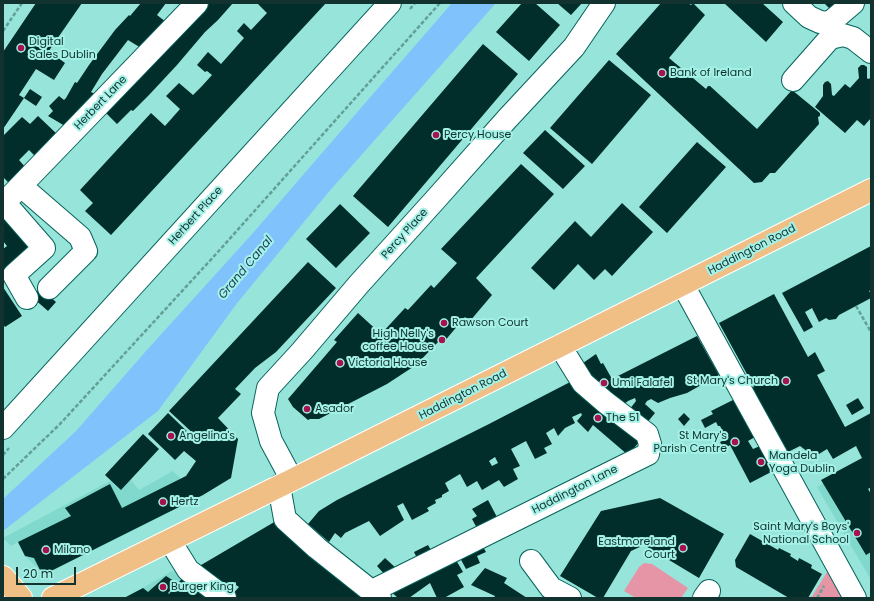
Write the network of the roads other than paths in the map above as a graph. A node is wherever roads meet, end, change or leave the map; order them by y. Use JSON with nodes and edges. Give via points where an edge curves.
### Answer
{"nodes":[{"id":1,"x":197,"y":3,"type":"edge"},
{"id":2,"x":390,"y":3,"type":"edge"},
{"id":3,"x":604,"y":3,"type":"edge"},
{"id":4,"x":794,"y":3,"type":"edge"},
{"id":5,"x":853,"y":3,"type":"edge"},
{"id":6,"x":871,"y":52,"type":"edge"},
{"id":7,"x":793,"y":80,"type":"dead end"},
{"id":8,"x":21,"y":186,"type":"junction"},
{"id":9,"x":871,"y":190,"type":"edge"},
{"id":10,"x":4,"y":202,"type":"edge"},
{"id":11,"x":683,"y":285,"type":"junction"},
{"id":12,"x":49,"y":288,"type":"dead end"},
{"id":13,"x":27,"y":298,"type":"dead end"},
{"id":14,"x":560,"y":346,"type":"junction"},
{"id":15,"x":3,"y":428,"type":"edge"},
{"id":16,"x":286,"y":483,"type":"junction"},
{"id":17,"x":170,"y":541,"type":"junction"},
{"id":18,"x":531,"y":561,"type":"dead end"},
{"id":19,"x":3,"y":577,"type":"edge"},
{"id":20,"x":376,"y":595,"type":"edge"},
{"id":21,"x":21,"y":598,"type":"edge"},
{"id":22,"x":53,"y":598,"type":"edge"},
{"id":23,"x":225,"y":598,"type":"edge"},
{"id":24,"x":570,"y":598,"type":"edge"},
{"id":25,"x":855,"y":598,"type":"edge"}],
"edges":[{"from":1,"to":8,"type":"street","name":"Herbert Lane"},
{"from":2,"to":15,"type":"street","name":"Herbert Place"},
{"from":3,"to":16,"type":"street","name":"Percy Place","via":[[574,48],[507,119],[268,388],[262,413]]},
{"from":4,"to":5,"type":"street","via":[[809,17],[828,23]]},
{"from":6,"to":7,"type":"street","via":[[853,38],[843,35],[830,38]]},
{"from":8,"to":10,"type":"street","name":"Herbert Lane"},
{"from":8,"to":12,"type":"street","via":[[80,237],[86,251]]},
{"from":9,"to":11,"type":"main road","name":"Haddington Road"},
{"from":10,"to":13,"type":"street","name":"Herbert Lane","via":[[44,248],[14,275]]},
{"from":11,"to":14,"type":"main road","name":"Haddington Road"},
{"from":11,"to":25,"type":"street"},
{"from":14,"to":16,"type":"main road","name":"Haddington Road"},
{"from":14,"to":20,"type":"street","name":"Haddington Lane","via":[[583,382],[647,434],[650,444],[648,454]]},
{"from":16,"to":17,"type":"main road","name":"Haddington Road"},
{"from":16,"to":20,"type":"street","name":"Percy Place","via":[[285,519]]},
{"from":17,"to":22,"type":"main road","name":"Haddington Road"},
{"from":17,"to":23,"type":"street","via":[[188,570]]},
{"from":18,"to":24,"type":"street","via":[[551,588]]},
{"from":19,"to":21,"type":"main road"}]}
